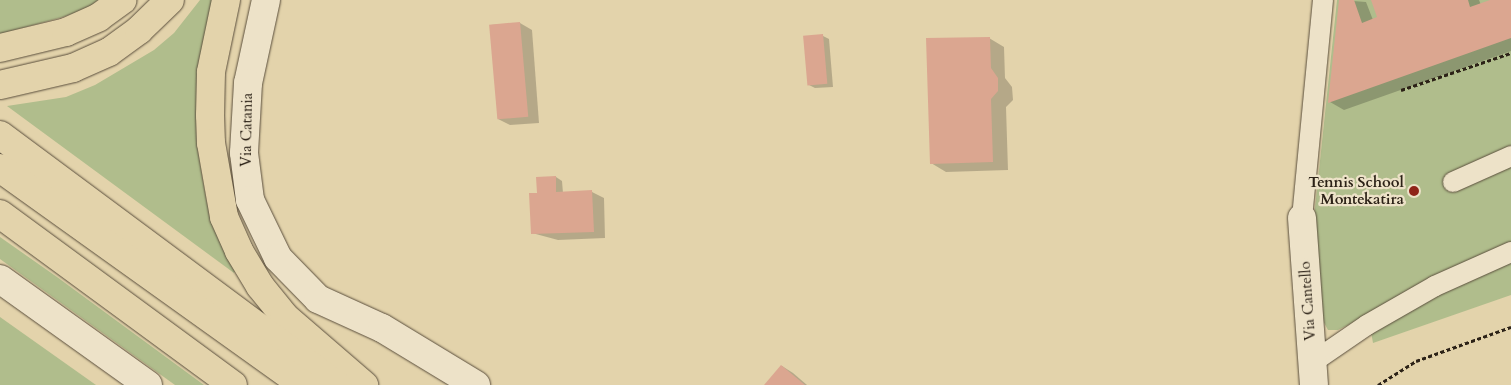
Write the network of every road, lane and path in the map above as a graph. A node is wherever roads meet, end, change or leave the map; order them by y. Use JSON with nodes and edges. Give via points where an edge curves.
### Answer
{"nodes":[{"id":1,"x":122,"y":0,"type":"edge"},
{"id":2,"x":170,"y":0,"type":"edge"},
{"id":3,"x":226,"y":0,"type":"edge"},
{"id":4,"x":266,"y":0,"type":"edge"},
{"id":5,"x":1322,"y":0,"type":"edge"},
{"id":6,"x":0,"y":48,"type":"edge"},
{"id":7,"x":1511,"y":54,"type":"edge"},
{"id":8,"x":0,"y":85,"type":"edge"},
{"id":9,"x":1401,"y":90,"type":"dead end"},
{"id":10,"x":0,"y":135,"type":"edge"},
{"id":11,"x":1511,"y":156,"type":"edge"},
{"id":12,"x":0,"y":168,"type":"edge"},
{"id":13,"x":1453,"y":182,"type":"dead end"},
{"id":14,"x":0,"y":214,"type":"edge"},
{"id":15,"x":1302,"y":218,"type":"joint"},
{"id":16,"x":1511,"y":252,"type":"edge"},
{"id":17,"x":0,"y":279,"type":"edge"},
{"id":18,"x":1511,"y":327,"type":"edge"},
{"id":19,"x":1313,"y":373,"type":"edge"},
{"id":20,"x":148,"y":385,"type":"edge"},
{"id":21,"x":233,"y":385,"type":"edge"},
{"id":22,"x":303,"y":385,"type":"edge"},
{"id":23,"x":337,"y":385,"type":"edge"},
{"id":24,"x":364,"y":385,"type":"edge"},
{"id":25,"x":476,"y":385,"type":"edge"},
{"id":26,"x":1378,"y":385,"type":"edge"}],
"edges":[{"from":1,"to":6,"type":"highway","via":[[98,17],[66,32]]},
{"from":2,"to":8,"type":"highway","via":[[139,30],[109,52],[66,70]]},
{"from":3,"to":24,"type":"highway","via":[[211,72],[210,115],[211,144],[224,217],[247,265],[284,316]]},
{"from":4,"to":25,"type":"street","name":"Via Catania","via":[[248,83],[244,153],[250,200],[278,258],[318,299],[382,328]]},
{"from":5,"to":15,"type":"lane"},
{"from":7,"to":9,"type":"path"},
{"from":10,"to":23,"type":"highway"},
{"from":11,"to":13,"type":"lane"},
{"from":12,"to":22,"type":"highway"},
{"from":14,"to":21,"type":"highway"},
{"from":15,"to":19,"type":"street","name":"Via Cantello"},
{"from":16,"to":19,"type":"lane","via":[[1435,286],[1367,325]]},
{"from":17,"to":20,"type":"street"},
{"from":18,"to":26,"type":"path","via":[[1416,361]]}]}
